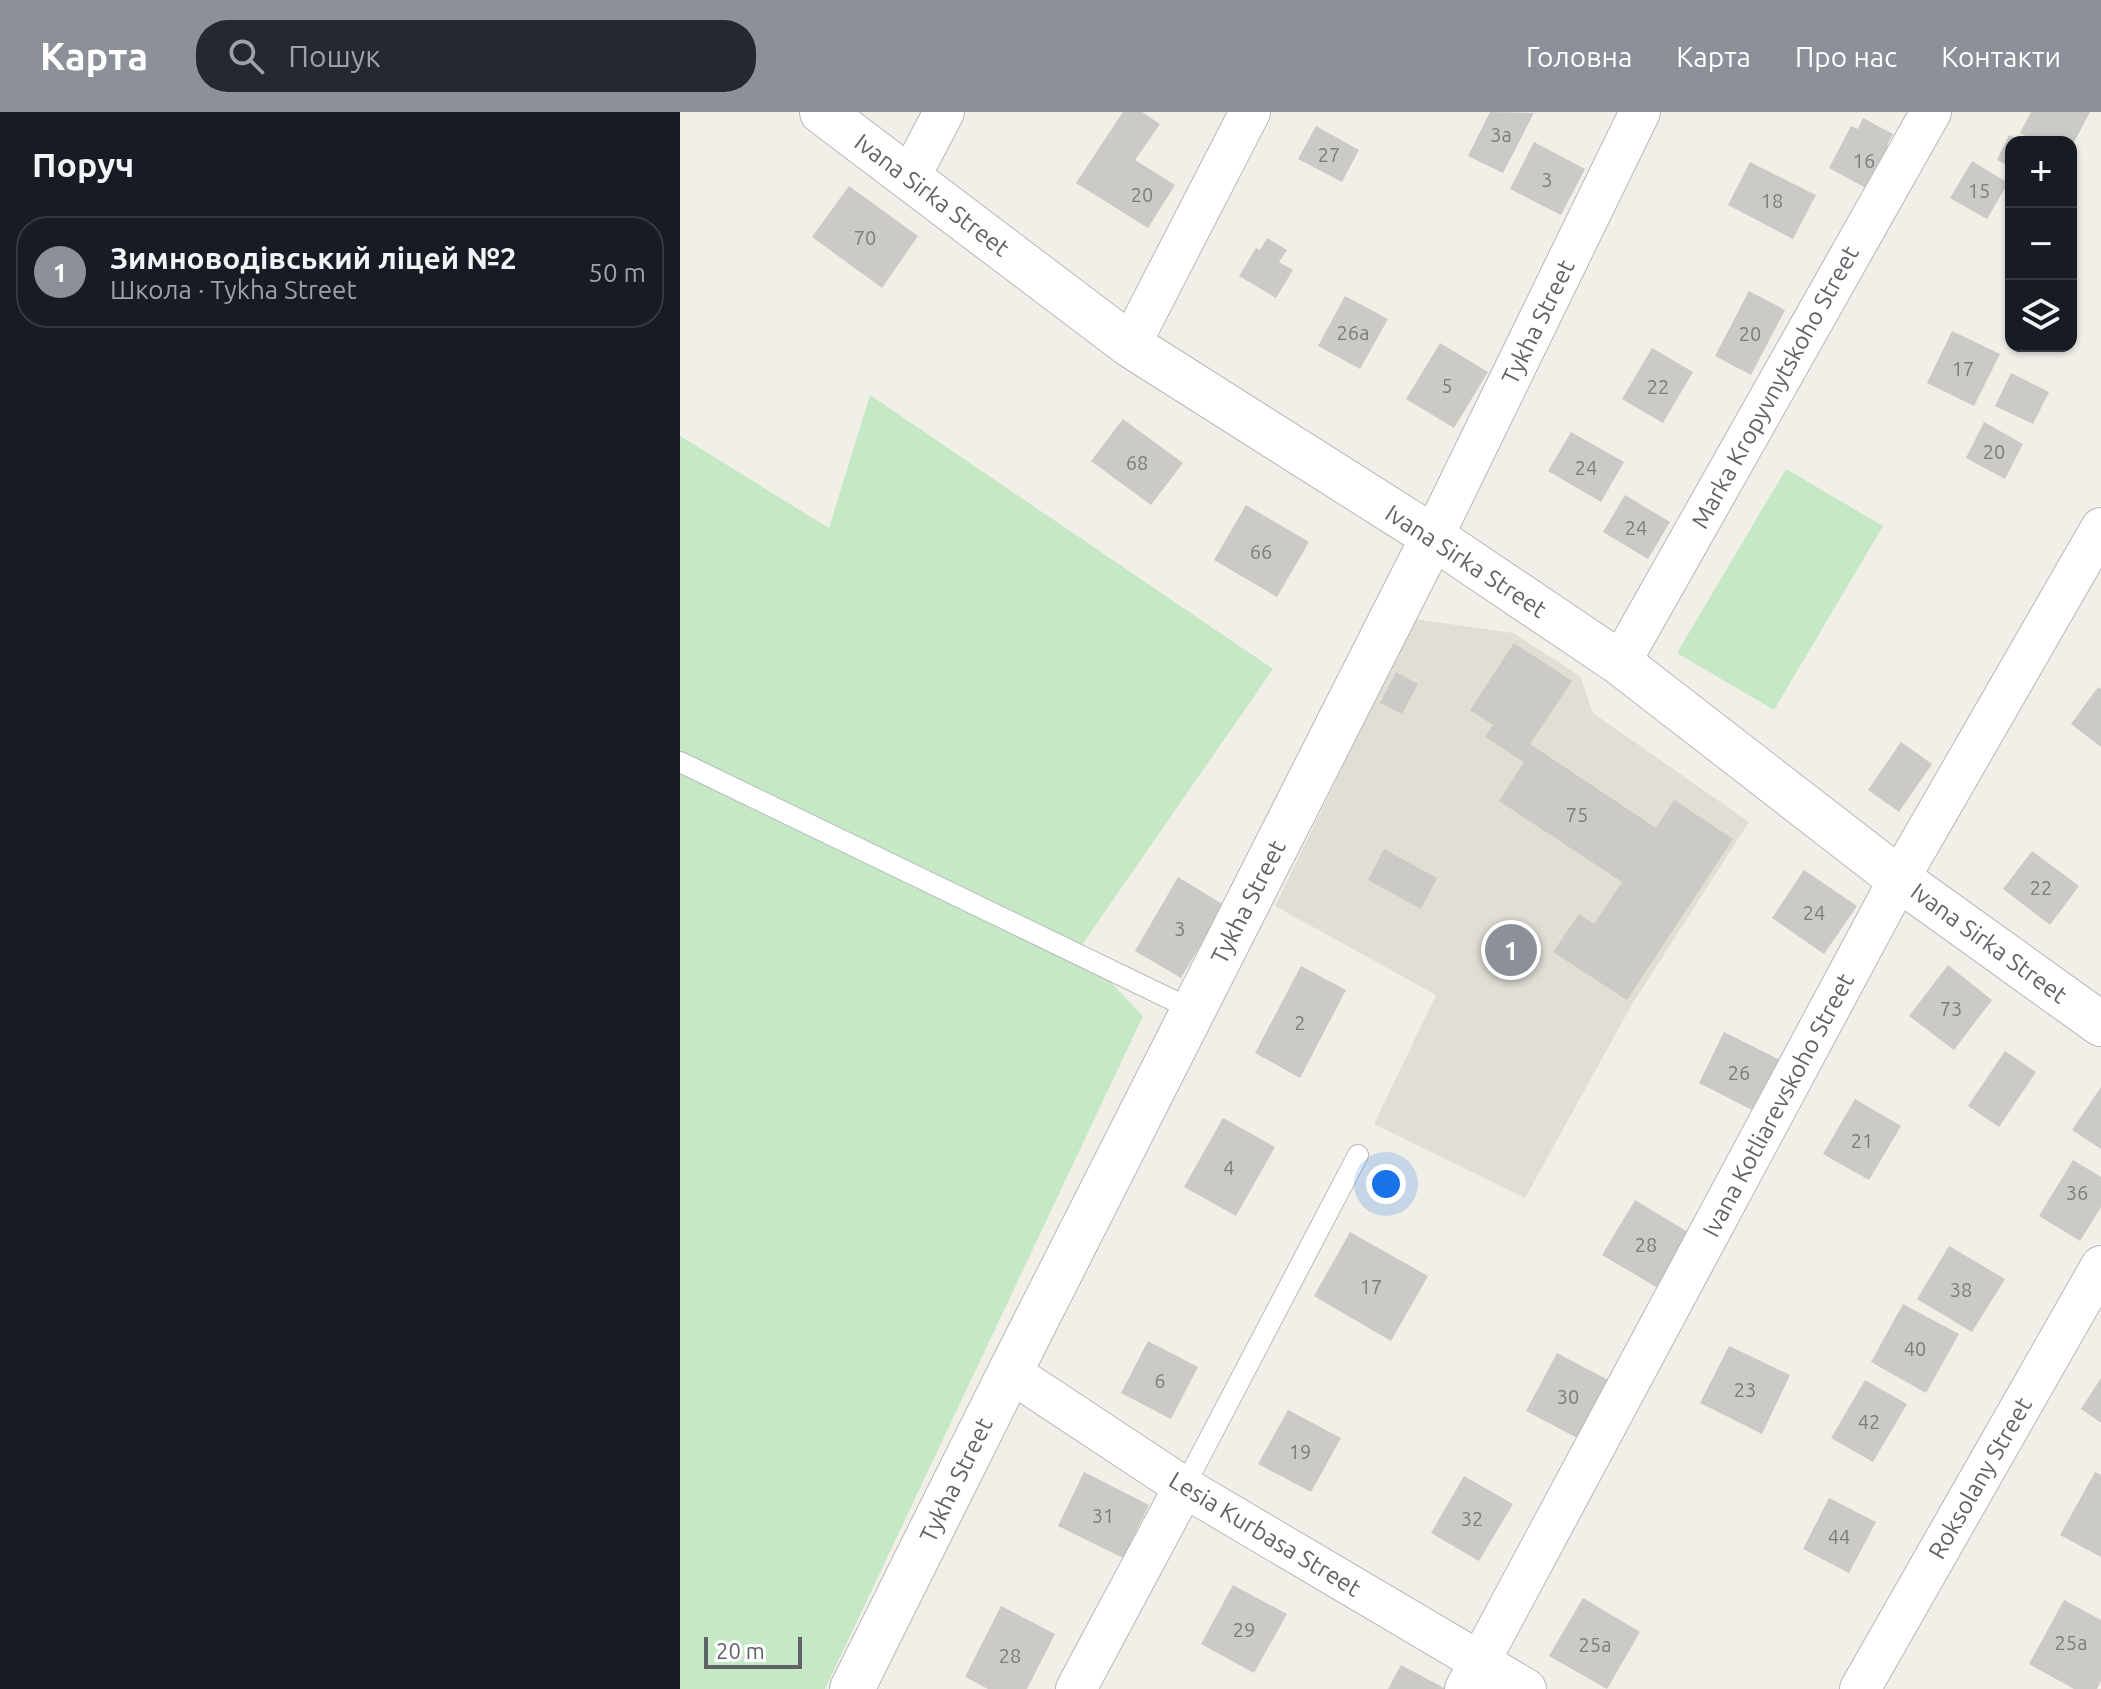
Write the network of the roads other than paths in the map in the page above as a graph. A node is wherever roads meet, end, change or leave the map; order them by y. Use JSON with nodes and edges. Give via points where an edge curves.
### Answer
{"nodes":[{"id":1,"x":822,"y":112,"type":"edge"},
{"id":2,"x":944,"y":112,"type":"edge"},
{"id":3,"x":1250,"y":112,"type":"edge"},
{"id":4,"x":1640,"y":112,"type":"edge"},
{"id":5,"x":1931,"y":112,"type":"edge"},
{"id":6,"x":910,"y":177,"type":"junction"},
{"id":7,"x":1130,"y":345,"type":"junction"},
{"id":8,"x":2101,"y":528,"type":"edge"},
{"id":9,"x":1433,"y":537,"type":"junction"},
{"id":10,"x":1620,"y":663,"type":"junction"},
{"id":11,"x":680,"y":762,"type":"edge"},
{"id":12,"x":1899,"y":879,"type":"junction"},
{"id":13,"x":1193,"y":1010,"type":"junction"},
{"id":14,"x":2101,"y":1024,"type":"edge"},
{"id":15,"x":1358,"y":1155,"type":"dead end"},
{"id":16,"x":2101,"y":1266,"type":"edge"},
{"id":17,"x":1010,"y":1372,"type":"junction"},
{"id":18,"x":1184,"y":1487,"type":"junction"},
{"id":19,"x":1473,"y":1675,"type":"edge"},
{"id":20,"x":852,"y":1689,"type":"edge"},
{"id":21,"x":1076,"y":1689,"type":"edge"},
{"id":22,"x":1526,"y":1689,"type":"edge"},
{"id":23,"x":1860,"y":1689,"type":"edge"}],
"edges":[{"from":1,"to":6,"type":"street","name":"Ivana Sirka Street"},
{"from":2,"to":6,"type":"street"},
{"from":3,"to":7,"type":"street"},
{"from":4,"to":9,"type":"street","name":"Tykha Street"},
{"from":5,"to":10,"type":"street","name":"Marka Kropyvnytskoho Street"},
{"from":6,"to":7,"type":"street","name":"Ivana Sirka Street"},
{"from":7,"to":9,"type":"street","name":"Ivana Sirka Street"},
{"from":8,"to":12,"type":"street","name":"Ivana Kotliarevskoho Street"},
{"from":9,"to":10,"type":"street","name":"Ivana Sirka Street"},
{"from":9,"to":13,"type":"street","name":"Tykha Street"},
{"from":10,"to":12,"type":"street","name":"Ivana Sirka Street"},
{"from":11,"to":13,"type":"lane"},
{"from":12,"to":14,"type":"street","name":"Ivana Sirka Street"},
{"from":12,"to":19,"type":"street","name":"Ivana Kotliarevskoho Street"},
{"from":13,"to":17,"type":"street","name":"Tykha Street"},
{"from":15,"to":18,"type":"lane"},
{"from":16,"to":23,"type":"street","name":"Roksolany Street"},
{"from":17,"to":18,"type":"street","name":"Lesia Kurbasa Street"},
{"from":17,"to":20,"type":"street","name":"Tykha Street"},
{"from":18,"to":19,"type":"street","name":"Lesia Kurbasa Street"},
{"from":18,"to":21,"type":"street"},
{"from":19,"to":22,"type":"street","name":"Lesia Kurbasa Street"}]}
